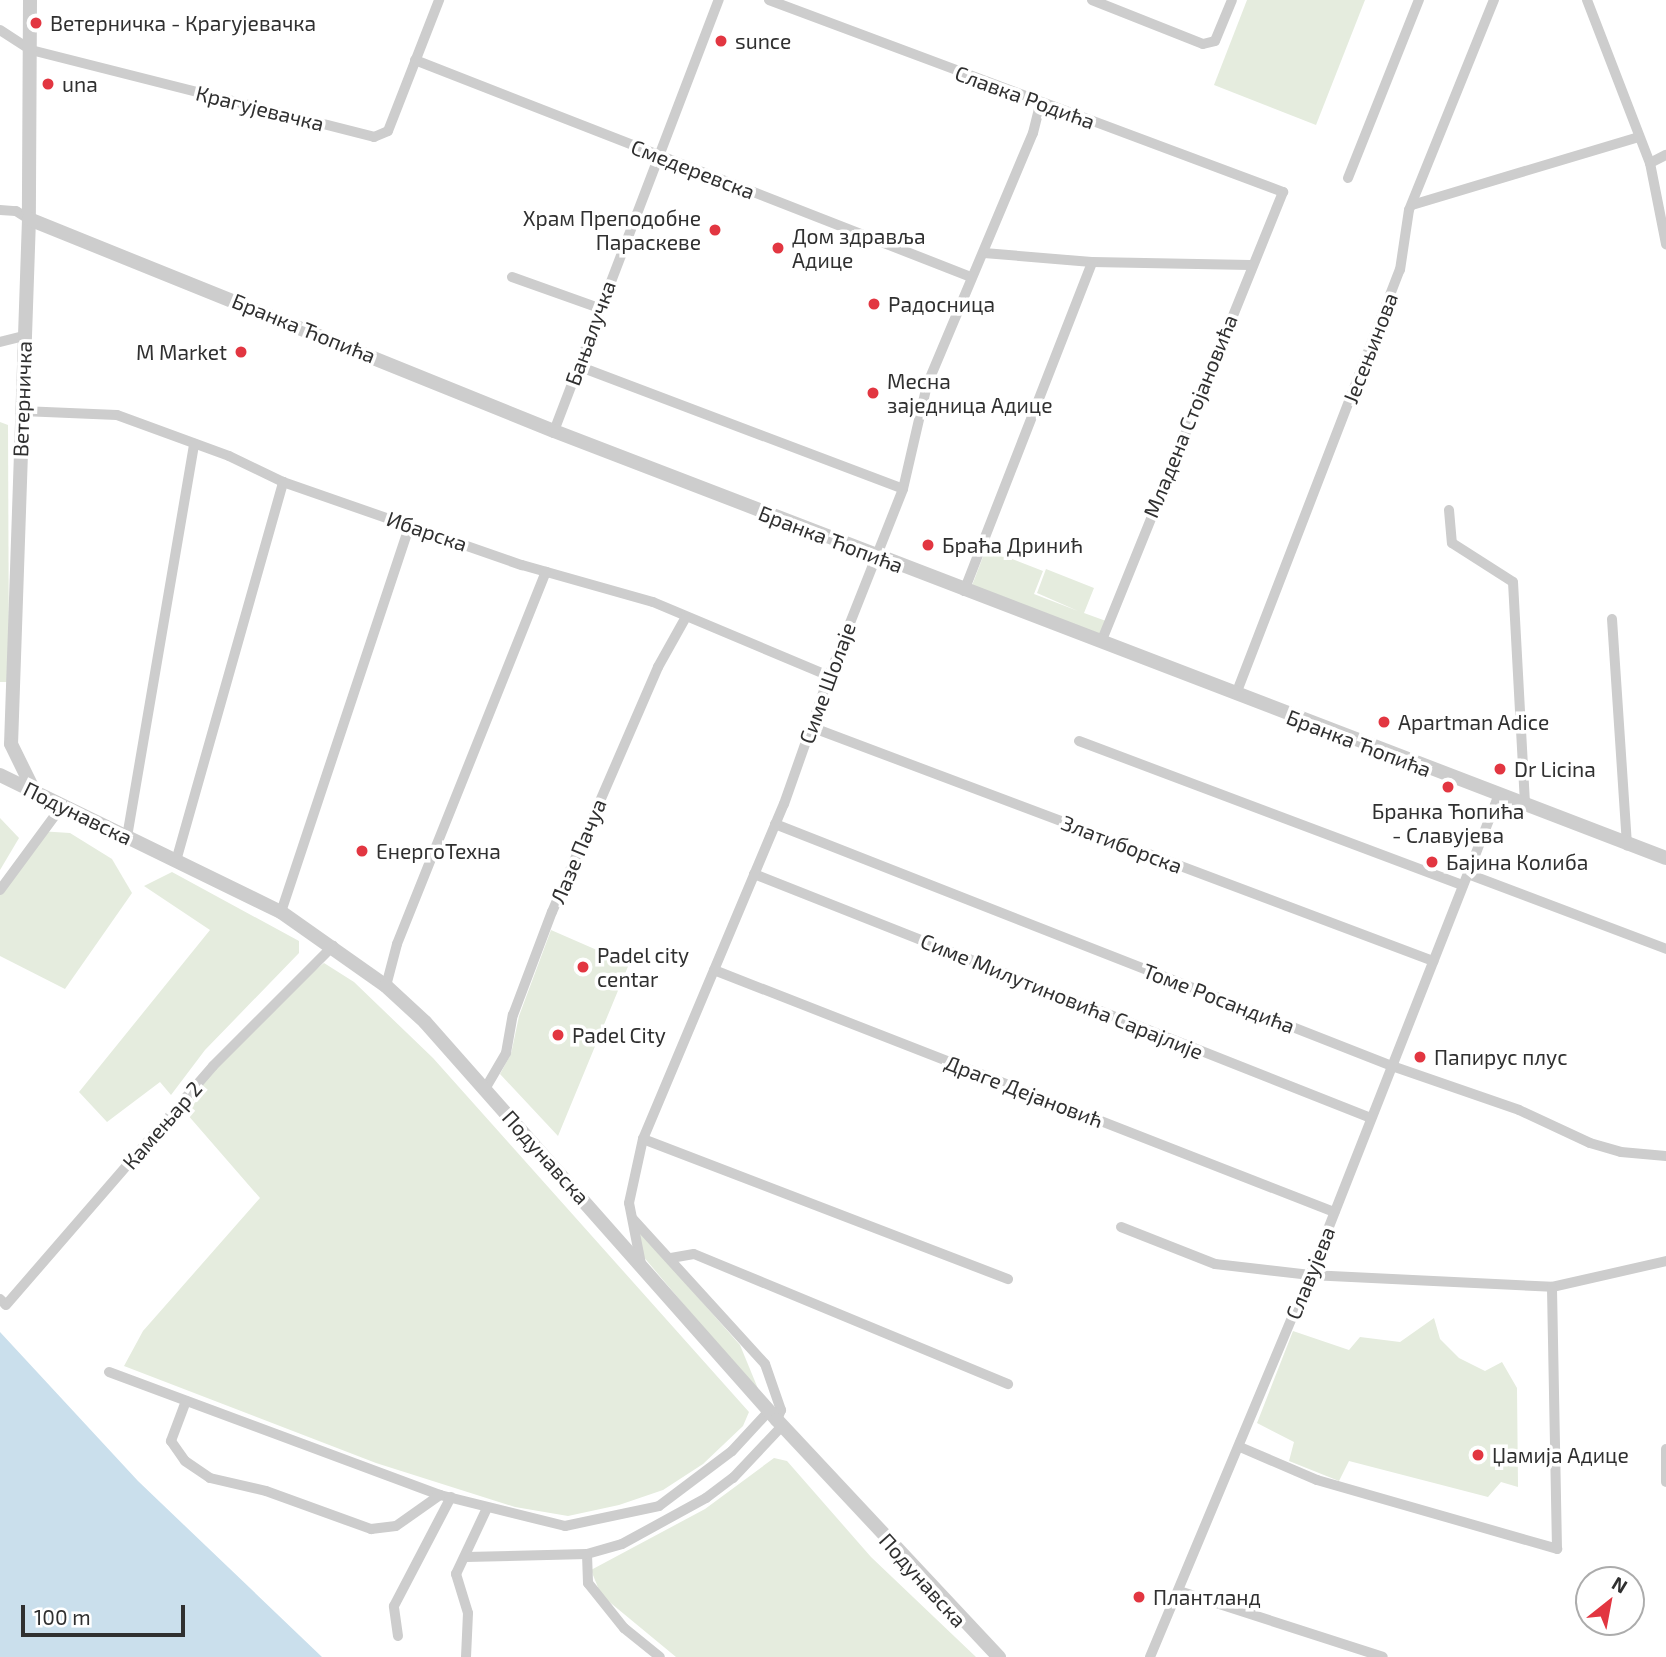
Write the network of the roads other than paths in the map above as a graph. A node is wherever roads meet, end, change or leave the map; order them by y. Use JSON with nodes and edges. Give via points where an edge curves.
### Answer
{"nodes":[{"id":1,"x":30,"y":0,"type":"edge"},
{"id":2,"x":439,"y":0,"type":"edge"},
{"id":3,"x":719,"y":0,"type":"edge"},
{"id":4,"x":769,"y":0,"type":"edge"},
{"id":5,"x":1091,"y":0,"type":"edge"},
{"id":6,"x":1231,"y":0,"type":"edge"},
{"id":7,"x":1419,"y":0,"type":"edge"},
{"id":8,"x":1494,"y":0,"type":"edge"},
{"id":9,"x":1587,"y":0,"type":"edge"},
{"id":10,"x":0,"y":30,"type":"edge"},
{"id":11,"x":31,"y":50,"type":"junction"},
{"id":12,"x":415,"y":60,"type":"junction"},
{"id":13,"x":1041,"y":102,"type":"junction"},
{"id":14,"x":1638,"y":137,"type":"junction"},
{"id":15,"x":657,"y":155,"type":"junction"},
{"id":16,"x":1666,"y":155,"type":"edge"},
{"id":17,"x":1650,"y":163,"type":"junction"},
{"id":18,"x":1348,"y":178,"type":"dead end"},
{"id":19,"x":1283,"y":192,"type":"joint"},
{"id":20,"x":1412,"y":205,"type":"junction"},
{"id":21,"x":0,"y":210,"type":"edge"},
{"id":22,"x":29,"y":219,"type":"junction"},
{"id":23,"x":1666,"y":244,"type":"edge"},
{"id":24,"x":984,"y":253,"type":"junction"},
{"id":25,"x":1092,"y":262,"type":"junction"},
{"id":26,"x":1250,"y":265,"type":"junction"},
{"id":27,"x":512,"y":277,"type":"dead end"},
{"id":28,"x":971,"y":277,"type":"junction"},
{"id":29,"x":599,"y":308,"type":"junction"},
{"id":30,"x":24,"y":336,"type":"junction"},
{"id":31,"x":0,"y":342,"type":"edge"},
{"id":32,"x":578,"y":366,"type":"junction"},
{"id":33,"x":22,"y":411,"type":"junction"},
{"id":34,"x":554,"y":431,"type":"junction"},
{"id":35,"x":194,"y":444,"type":"junction"},
{"id":36,"x":283,"y":482,"type":"junction"},
{"id":37,"x":903,"y":489,"type":"junction"},
{"id":38,"x":1449,"y":510,"type":"dead end"},
{"id":39,"x":411,"y":525,"type":"junction"},
{"id":40,"x":875,"y":556,"type":"junction"},
{"id":41,"x":546,"y":572,"type":"junction"},
{"id":42,"x":964,"y":591,"type":"junction"},
{"id":43,"x":686,"y":617,"type":"junction"},
{"id":44,"x":1612,"y":619,"type":"dead end"},
{"id":45,"x":1101,"y":642,"type":"junction"},
{"id":46,"x":829,"y":676,"type":"junction"},
{"id":47,"x":1236,"y":694,"type":"junction"},
{"id":48,"x":811,"y":727,"type":"junction"},
{"id":49,"x":1079,"y":741,"type":"dead end"},
{"id":50,"x":0,"y":775,"type":"edge"},
{"id":51,"x":34,"y":792,"type":"junction"},
{"id":52,"x":1498,"y":797,"type":"junction"},
{"id":53,"x":62,"y":806,"type":"junction"},
{"id":54,"x":1525,"y":806,"type":"junction"},
{"id":55,"x":775,"y":824,"type":"junction"},
{"id":56,"x":127,"y":837,"type":"junction"},
{"id":57,"x":1627,"y":846,"type":"junction"},
{"id":58,"x":1666,"y":858,"type":"edge"},
{"id":59,"x":176,"y":861,"type":"junction"},
{"id":60,"x":754,"y":874,"type":"junction"},
{"id":61,"x":1468,"y":874,"type":"junction"},
{"id":62,"x":1464,"y":886,"type":"junction"},
{"id":63,"x":0,"y":890,"type":"edge"},
{"id":64,"x":281,"y":912,"type":"junction"},
{"id":65,"x":333,"y":946,"type":"junction"},
{"id":66,"x":1666,"y":949,"type":"edge"},
{"id":67,"x":1433,"y":961,"type":"junction"},
{"id":68,"x":714,"y":970,"type":"junction"},
{"id":69,"x":386,"y":986,"type":"junction"},
{"id":70,"x":1392,"y":1066,"type":"junction"},
{"id":71,"x":485,"y":1089,"type":"junction"},
{"id":72,"x":1371,"y":1118,"type":"junction"},
{"id":73,"x":643,"y":1139,"type":"junction"},
{"id":74,"x":1666,"y":1156,"type":"edge"},
{"id":75,"x":1334,"y":1212,"type":"junction"},
{"id":76,"x":633,"y":1219,"type":"junction"},
{"id":77,"x":1121,"y":1227,"type":"dead end"},
{"id":78,"x":671,"y":1258,"type":"junction"},
{"id":79,"x":1666,"y":1261,"type":"edge"},
{"id":80,"x":641,"y":1264,"type":"junction"},
{"id":81,"x":1310,"y":1275,"type":"junction"},
{"id":82,"x":1008,"y":1279,"type":"dead end"},
{"id":83,"x":1552,"y":1287,"type":"junction"},
{"id":84,"x":0,"y":1299,"type":"edge"},
{"id":85,"x":109,"y":1372,"type":"dead end"},
{"id":86,"x":1008,"y":1384,"type":"dead end"},
{"id":87,"x":186,"y":1401,"type":"junction"},
{"id":88,"x":776,"y":1419,"type":"junction"},
{"id":89,"x":1240,"y":1447,"type":"junction"},
{"id":90,"x":1666,"y":1449,"type":"edge"},
{"id":91,"x":1666,"y":1482,"type":"edge"},
{"id":92,"x":445,"y":1496,"type":"junction"},
{"id":93,"x":487,"y":1508,"type":"junction"},
{"id":94,"x":587,"y":1554,"type":"junction"},
{"id":95,"x":466,"y":1557,"type":"junction"},
{"id":96,"x":1179,"y":1591,"type":"junction"},
{"id":97,"x":398,"y":1636,"type":"dead end"},
{"id":98,"x":466,"y":1657,"type":"edge"},
{"id":99,"x":660,"y":1657,"type":"edge"},
{"id":100,"x":999,"y":1657,"type":"edge"},
{"id":101,"x":1150,"y":1657,"type":"edge"},
{"id":102,"x":1384,"y":1657,"type":"edge"}],
"edges":[{"from":1,"to":11,"type":"street","name":"Ветерничка"},
{"from":2,"to":12,"type":"street","name":"Крагујевачка"},
{"from":3,"to":15,"type":"street","name":"Бањалучка"},
{"from":4,"to":13,"type":"street","name":"Славка Родића"},
{"from":5,"to":6,"type":"street","via":[[1203,44],[1215,41]]},
{"from":7,"to":18,"type":"street"},
{"from":8,"to":20,"type":"street","name":"Јесењинова"},
{"from":9,"to":14,"type":"street"},
{"from":10,"to":11,"type":"street","name":"Крагујевачка"},
{"from":11,"to":12,"type":"street","name":"Крагујевачка","via":[[374,137],[388,131]]},
{"from":11,"to":22,"type":"street","name":"Ветерничка"},
{"from":12,"to":15,"type":"street","name":"Смедеревска"},
{"from":13,"to":19,"type":"street","name":"Славка Родића"},
{"from":13,"to":24,"type":"street","name":"Симе Шолаје"},
{"from":14,"to":17,"type":"street"},
{"from":14,"to":20,"type":"street"},
{"from":15,"to":28,"type":"street","name":"Смедеревска"},
{"from":15,"to":29,"type":"street","name":"Бањалучка"},
{"from":16,"to":17,"type":"street"},
{"from":17,"to":23,"type":"street"},
{"from":19,"to":26,"type":"street","name":"Младена Стојановића"},
{"from":20,"to":47,"type":"street","name":"Јесењинова","via":[[1400,270]]},
{"from":21,"to":22,"type":"street","name":"Бранка Ћопића","via":[[16,211]]},
{"from":22,"to":30,"type":"street","name":"Ветерничка"},
{"from":22,"to":34,"type":"street","name":"Бранка Ћопића"},
{"from":24,"to":25,"type":"street"},
{"from":24,"to":28,"type":"street","name":"Симе Шолаје"},
{"from":25,"to":26,"type":"street"},
{"from":25,"to":42,"type":"street"},
{"from":26,"to":45,"type":"street","name":"Младена Стојановића"},
{"from":27,"to":29,"type":"street"},
{"from":28,"to":37,"type":"street","name":"Симе Шолаје","via":[[920,407]]},
{"from":29,"to":32,"type":"street","name":"Бањалучка"},
{"from":30,"to":31,"type":"street"},
{"from":30,"to":33,"type":"street","name":"Ветерничка"},
{"from":32,"to":34,"type":"street","name":"Бањалучка"},
{"from":32,"to":37,"type":"street"},
{"from":33,"to":35,"type":"street","name":"Ибарска","via":[[104,411]]},
{"from":33,"to":51,"type":"street","name":"Ветерничка","via":[[11,744]]},
{"from":34,"to":40,"type":"street","name":"Бранка Ћопића"},
{"from":35,"to":36,"type":"street","name":"Ибарска"},
{"from":35,"to":56,"type":"street"},
{"from":36,"to":39,"type":"street","name":"Ибарска"},
{"from":36,"to":59,"type":"street"},
{"from":37,"to":40,"type":"street","name":"Симе Шолаје"},
{"from":38,"to":54,"type":"street","via":[[1452,543],[1513,582]]},
{"from":39,"to":41,"type":"street","name":"Ибарска"},
{"from":39,"to":64,"type":"street"},
{"from":40,"to":42,"type":"street","name":"Бранка Ћопића"},
{"from":40,"to":46,"type":"street","name":"Симе Шолаје"},
{"from":41,"to":43,"type":"street","name":"Ибарска","via":[[613,589]]},
{"from":41,"to":69,"type":"street","via":[[397,944]]},
{"from":42,"to":45,"type":"street","name":"Бранка Ћопића"},
{"from":43,"to":46,"type":"street","name":"Ибарска"},
{"from":43,"to":71,"type":"street","name":"Лазе Пачуа","via":[[658,667],[552,912],[513,1015],[506,1053]]},
{"from":44,"to":57,"type":"street"},
{"from":45,"to":47,"type":"street","name":"Бранка Ћопића"},
{"from":46,"to":48,"type":"street","name":"Симе Шолаје"},
{"from":47,"to":52,"type":"street","name":"Бранка Ћопића"},
{"from":48,"to":55,"type":"street","name":"Симе Шолаје"},
{"from":48,"to":67,"type":"street","name":"Златиборска"},
{"from":49,"to":62,"type":"street"},
{"from":50,"to":51,"type":"street","name":"Подунавска"},
{"from":51,"to":53,"type":"street","name":"Подунавска"},
{"from":52,"to":54,"type":"street","name":"Бранка Ћопића"},
{"from":52,"to":61,"type":"street","name":"Славујева"},
{"from":53,"to":56,"type":"street","name":"Подунавска"},
{"from":53,"to":63,"type":"street"},
{"from":54,"to":57,"type":"street","name":"Бранка Ћопића"},
{"from":55,"to":60,"type":"street","name":"Симе Шолаје"},
{"from":55,"to":70,"type":"street","name":"Томе Росандића"},
{"from":56,"to":59,"type":"street","name":"Подунавска"},
{"from":57,"to":58,"type":"street","name":"Бранка Ћопића"},
{"from":59,"to":64,"type":"street","name":"Подунавска"},
{"from":60,"to":68,"type":"street","name":"Симе Шолаје"},
{"from":60,"to":72,"type":"street","name":"Симе Милутиновића Сарајлије"},
{"from":61,"to":62,"type":"street","name":"Славујева"},
{"from":61,"to":66,"type":"street"},
{"from":62,"to":67,"type":"street","name":"Славујева"},
{"from":64,"to":65,"type":"street","name":"Подунавска"},
{"from":65,"to":69,"type":"street","name":"Подунавска"},
{"from":65,"to":84,"type":"street","name":"Камењар 2","via":[[213,1066],[6,1305]]},
{"from":67,"to":70,"type":"street","name":"Славујева"},
{"from":68,"to":73,"type":"street","name":"Симе Шолаје"},
{"from":68,"to":75,"type":"street","name":"Драге Дејановић"},
{"from":69,"to":71,"type":"street","name":"Подунавска"},
{"from":70,"to":72,"type":"street","name":"Славујева"},
{"from":70,"to":74,"type":"street","name":"Томе Росандића","via":[[1519,1110],[1590,1143],[1621,1152]]},
{"from":71,"to":80,"type":"street","name":"Подунавска"},
{"from":72,"to":75,"type":"street","name":"Славујева"},
{"from":73,"to":76,"type":"street","name":"Симе Шолаје","via":[[629,1203]]},
{"from":73,"to":82,"type":"street"},
{"from":75,"to":81,"type":"street","name":"Славујева"},
{"from":76,"to":78,"type":"street"},
{"from":76,"to":80,"type":"street","name":"Симе Шолаје"},
{"from":77,"to":81,"type":"street","via":[[1214,1264]]},
{"from":78,"to":86,"type":"street","via":[[694,1254]]},
{"from":78,"to":88,"type":"street","via":[[765,1364],[781,1410]]},
{"from":79,"to":83,"type":"street"},
{"from":80,"to":88,"type":"street","name":"Подунавска"},
{"from":81,"to":83,"type":"street"},
{"from":81,"to":89,"type":"street","name":"Славујева"},
{"from":83,"to":89,"type":"street","via":[[1557,1549],[1317,1480]]},
{"from":85,"to":87,"type":"street"},
{"from":87,"to":92,"type":"street"},
{"from":87,"to":92,"type":"street","via":[[171,1441],[185,1461],[221,1482],[266,1491],[371,1529],[396,1526]]},
{"from":88,"to":93,"type":"street","via":[[659,1506],[565,1526]]},
{"from":88,"to":94,"type":"street","via":[[733,1478],[706,1498],[622,1544]]},
{"from":88,"to":100,"type":"street","name":"Подунавска"},
{"from":89,"to":96,"type":"street","name":"Славујева"},
{"from":90,"to":91,"type":"street"},
{"from":92,"to":93,"type":"street"},
{"from":92,"to":97,"type":"street","via":[[394,1606]]},
{"from":93,"to":95,"type":"street"},
{"from":94,"to":95,"type":"street"},
{"from":94,"to":99,"type":"street","via":[[588,1583],[624,1628]]},
{"from":95,"to":98,"type":"street","via":[[456,1574],[468,1613]]},
{"from":96,"to":101,"type":"street","name":"Славујева"},
{"from":96,"to":102,"type":"street"}]}
